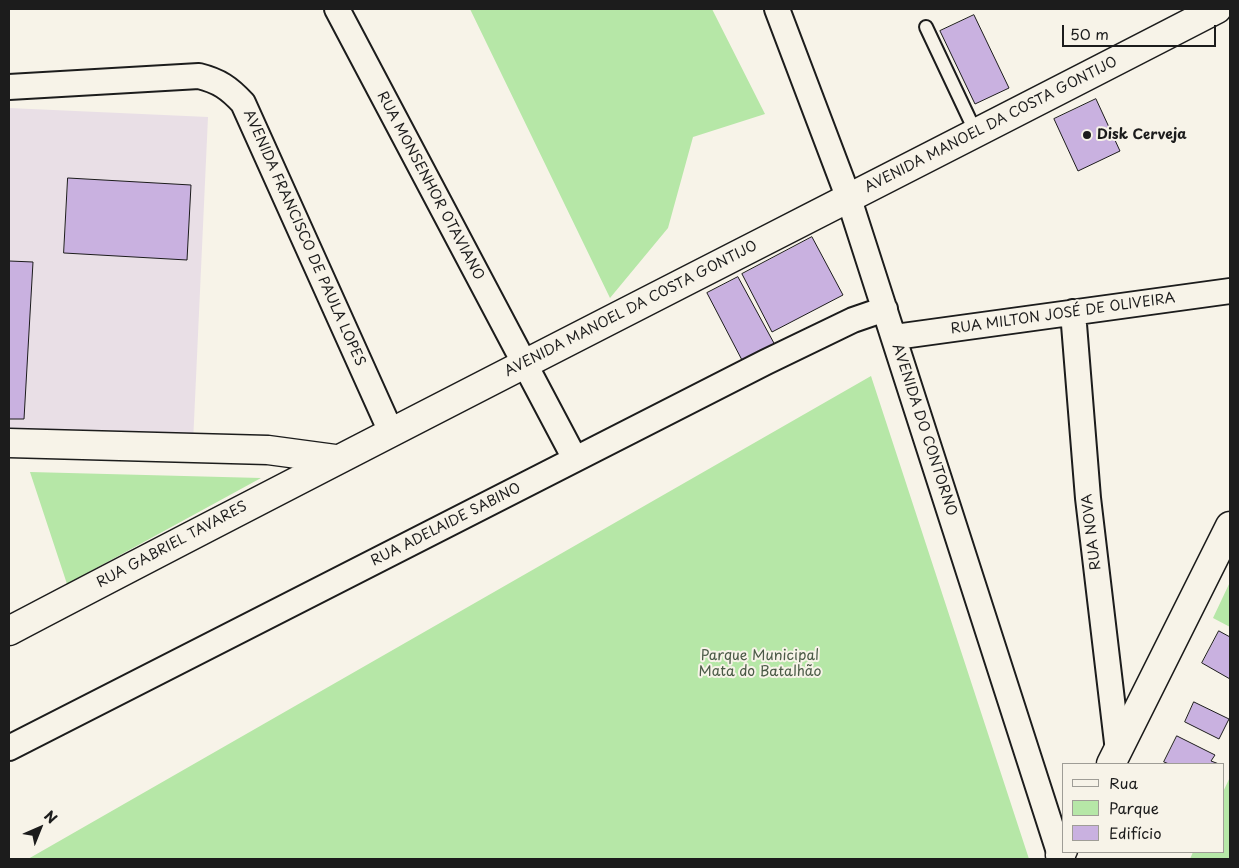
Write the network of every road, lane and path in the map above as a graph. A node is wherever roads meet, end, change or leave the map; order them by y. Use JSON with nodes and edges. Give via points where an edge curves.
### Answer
{"nodes":[{"id":1,"x":337,"y":9,"type":"edge"},
{"id":2,"x":777,"y":9,"type":"edge"},
{"id":3,"x":1216,"y":9,"type":"edge"},
{"id":4,"x":926,"y":27,"type":"dead end"},
{"id":5,"x":9,"y":87,"type":"edge"},
{"id":6,"x":976,"y":134,"type":"junction"},
{"id":7,"x":849,"y":199,"type":"junction"},
{"id":8,"x":1230,"y":291,"type":"edge"},
{"id":9,"x":885,"y":308,"type":"junction"},
{"id":10,"x":1073,"y":312,"type":"junction"},
{"id":11,"x":895,"y":337,"type":"junction"},
{"id":12,"x":522,"y":363,"type":"junction"},
{"id":13,"x":391,"y":432,"type":"junction"},
{"id":14,"x":9,"y":443,"type":"edge"},
{"id":15,"x":336,"y":459,"type":"junction"},
{"id":16,"x":575,"y":459,"type":"junction"},
{"id":17,"x":1230,"y":526,"type":"edge"},
{"id":18,"x":9,"y":631,"type":"edge"},
{"id":19,"x":9,"y":748,"type":"edge"},
{"id":20,"x":1114,"y":758,"type":"edge"},
{"id":21,"x":1061,"y":855,"type":"edge"}],
"edges":[{"from":1,"to":12,"type":"street","name":"RUA MONSENHOR OTAVIANO"},
{"from":2,"to":7,"type":"street","name":"AVENIDA DO CONTORNO"},
{"from":3,"to":6,"type":"main road","name":"AVENIDA MANOEL DA COSTA GONTIJO"},
{"from":4,"to":6,"type":"lane"},
{"from":5,"to":13,"type":"street","name":"AVENIDA FRANCISCO DE PAULA LOPES","via":[[199,76],[229,87],[243,103]]},
{"from":6,"to":7,"type":"main road","name":"AVENIDA MANOEL DA COSTA GONTIJO"},
{"from":7,"to":9,"type":"street","name":"AVENIDA DO CONTORNO"},
{"from":7,"to":12,"type":"main road","name":"AVENIDA MANOEL DA COSTA GONTIJO"},
{"from":8,"to":10,"type":"street","name":"RUA MILTON JOSÉ DE OLIVEIRA"},
{"from":9,"to":11,"type":"street","name":"AVENIDA DO CONTORNO"},
{"from":9,"to":16,"type":"street","name":"RUA ADELAIDE SABINO","via":[[766,362]]},
{"from":10,"to":11,"type":"street","name":"RUA MILTON JOSÉ DE OLIVEIRA"},
{"from":10,"to":20,"type":"street","name":"RUA NOVA"},
{"from":11,"to":21,"type":"street","name":"AVENIDA DO CONTORNO"},
{"from":12,"to":13,"type":"main road","name":"AVENIDA MANOEL DA COSTA GONTIJO"},
{"from":12,"to":16,"type":"street","name":"RUA MONSENHOR OTAVIANO"},
{"from":13,"to":15,"type":"main road","name":"AVENIDA MANOEL DA COSTA GONTIJO"},
{"from":14,"to":15,"type":"main road","via":[[268,450]]},
{"from":15,"to":18,"type":"main road","name":"RUA GABRIEL TAVARES"},
{"from":16,"to":19,"type":"street","name":"RUA ADELAIDE SABINO"},
{"from":17,"to":20,"type":"main road"}]}
